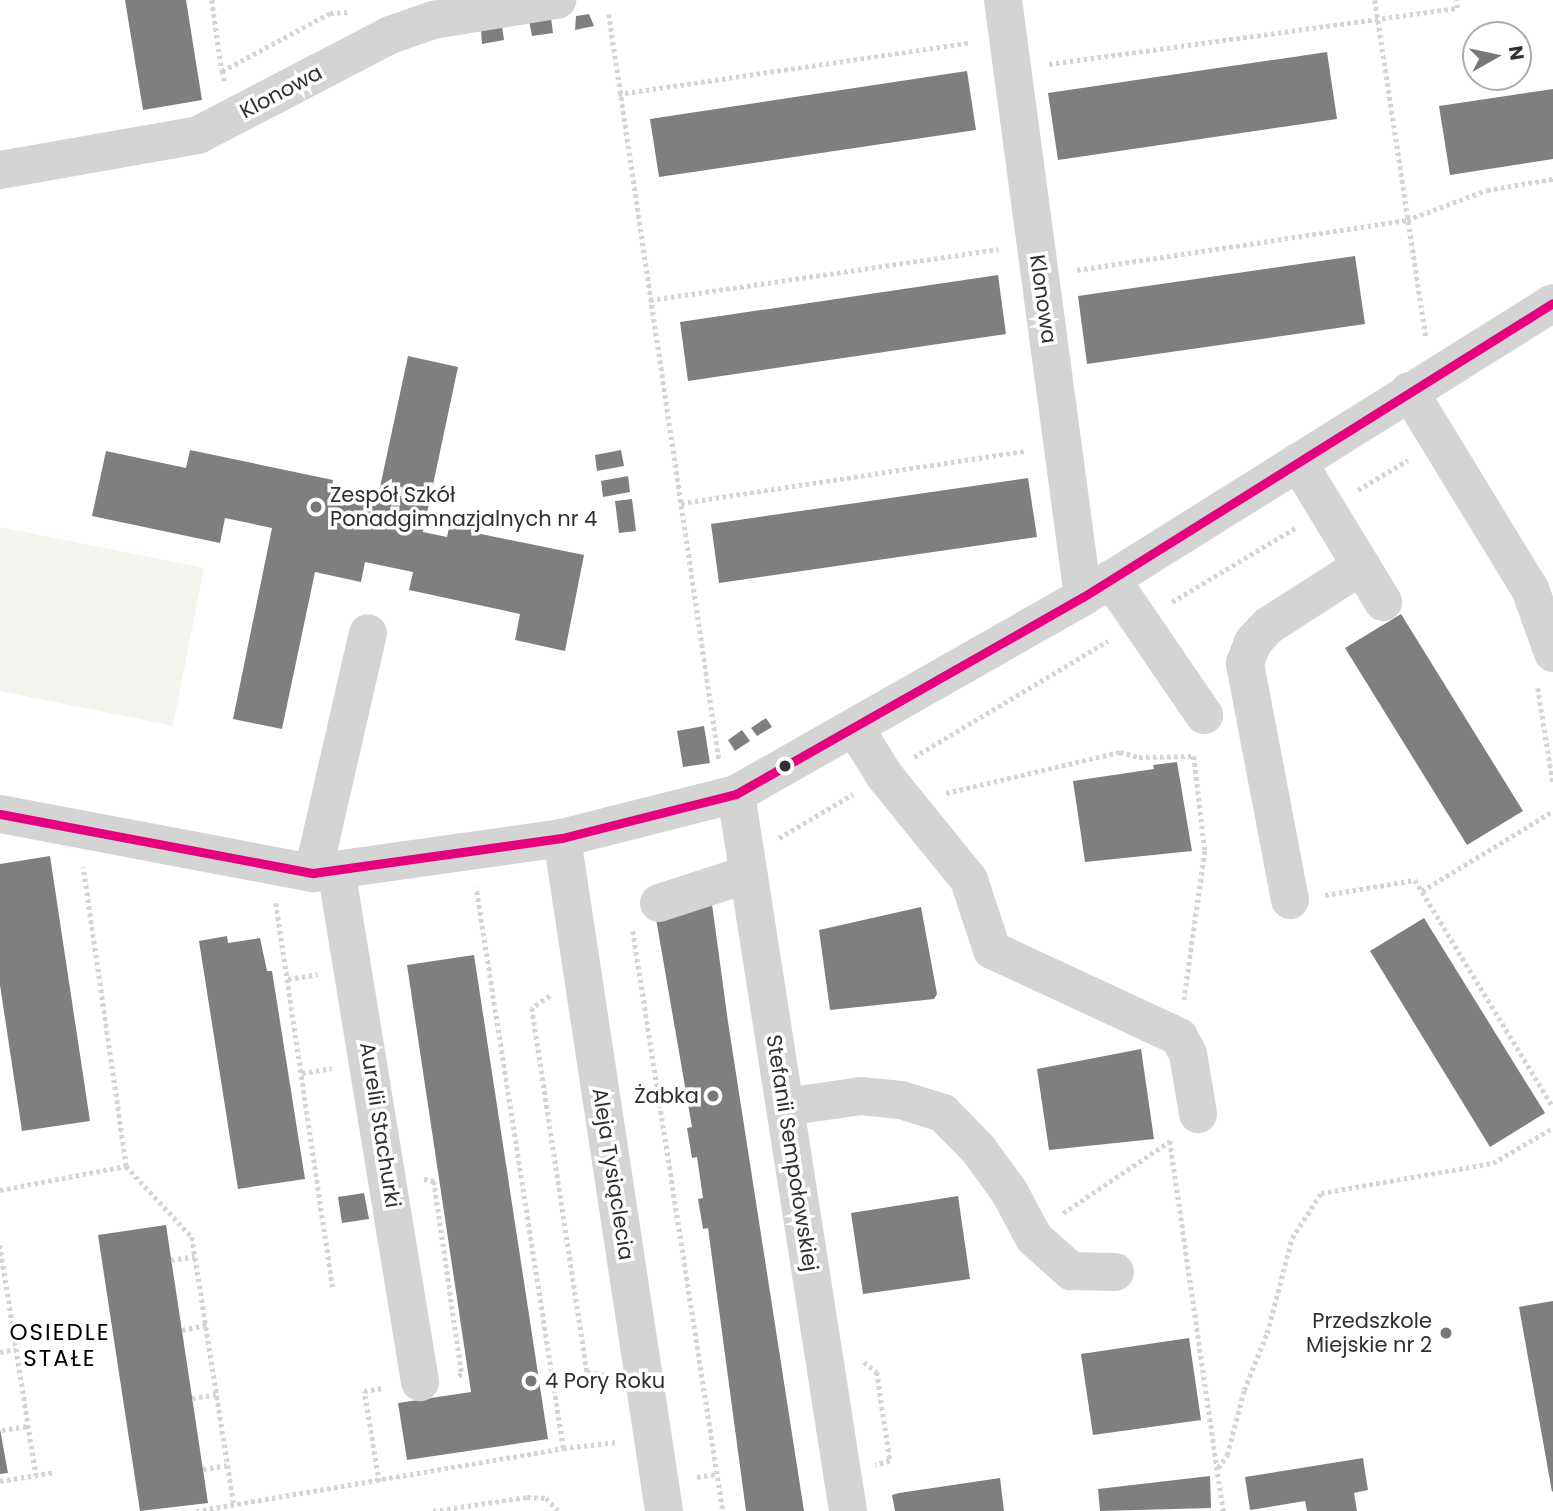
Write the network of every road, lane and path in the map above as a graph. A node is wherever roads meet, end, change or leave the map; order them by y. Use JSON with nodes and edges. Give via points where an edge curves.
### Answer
{"nodes":[{"id":1,"x":212,"y":0,"type":"edge"},
{"id":2,"x":557,"y":0,"type":"edge"},
{"id":3,"x":1003,"y":0,"type":"edge"},
{"id":4,"x":1375,"y":0,"type":"edge"},
{"id":5,"x":1457,"y":0,"type":"edge"},
{"id":6,"x":609,"y":14,"type":"dead end"},
{"id":7,"x":1378,"y":19,"type":"junction"},
{"id":8,"x":968,"y":43,"type":"dead end"},
{"id":9,"x":1034,"y":66,"type":"dead end"},
{"id":10,"x":222,"y":71,"type":"dead end"},
{"id":11,"x":618,"y":94,"type":"junction"},
{"id":12,"x":0,"y":170,"type":"edge"},
{"id":13,"x":1553,"y":179,"type":"edge"},
{"id":14,"x":1407,"y":220,"type":"junction"},
{"id":15,"x":1009,"y":247,"type":"dead end"},
{"id":16,"x":1068,"y":271,"type":"dead end"},
{"id":17,"x":650,"y":300,"type":"junction"},
{"id":18,"x":1553,"y":303,"type":"edge"},
{"id":19,"x":1428,"y":349,"type":"dead end"},
{"id":20,"x":1409,"y":391,"type":"junction"},
{"id":21,"x":1032,"y":450,"type":"dead end"},
{"id":22,"x":1298,"y":461,"type":"junction"},
{"id":23,"x":681,"y":503,"type":"junction"},
{"id":24,"x":1361,"y":566,"type":"junction"},
{"id":25,"x":1097,"y":588,"type":"junction"},
{"id":26,"x":1384,"y":602,"type":"dead end"},
{"id":27,"x":368,"y":632,"type":"dead end"},
{"id":28,"x":1545,"y":668,"type":"edge"},
{"id":29,"x":1204,"y":715,"type":"dead end"},
{"id":30,"x":855,"y":728,"type":"junction"},
{"id":31,"x":728,"y":779,"type":"junction"},
{"id":32,"x":1553,"y":784,"type":"edge"},
{"id":33,"x":908,"y":802,"type":"junction"},
{"id":34,"x":1553,"y":811,"type":"edge"},
{"id":35,"x":0,"y":814,"type":"edge"},
{"id":36,"x":562,"y":838,"type":"junction"},
{"id":37,"x":468,"y":851,"type":"junction"},
{"id":38,"x":81,"y":852,"type":"dead end"},
{"id":39,"x":324,"y":871,"type":"junction"},
{"id":40,"x":748,"y":874,"type":"junction"},
{"id":41,"x":1422,"y":891,"type":"junction"},
{"id":42,"x":1290,"y":900,"type":"joint"},
{"id":43,"x":276,"y":901,"type":"dead end"},
{"id":44,"x":659,"y":903,"type":"dead end"},
{"id":45,"x":556,"y":991,"type":"dead end"},
{"id":46,"x":1179,"y":1037,"type":"junction"},
{"id":47,"x":785,"y":1107,"type":"junction"},
{"id":48,"x":1553,"y":1107,"type":"edge"},
{"id":49,"x":1198,"y":1114,"type":"dead end"},
{"id":50,"x":1553,"y":1128,"type":"edge"},
{"id":51,"x":126,"y":1166,"type":"junction"},
{"id":52,"x":0,"y":1190,"type":"edge"},
{"id":53,"x":1032,"y":1234,"type":"junction"},
{"id":54,"x":0,"y":1245,"type":"edge"},
{"id":55,"x":195,"y":1256,"type":"junction"},
{"id":56,"x":171,"y":1260,"type":"dead end"},
{"id":57,"x":2,"y":1268,"type":"edge"},
{"id":58,"x":1115,"y":1272,"type":"dead end"},
{"id":59,"x":333,"y":1287,"type":"dead end"},
{"id":60,"x":206,"y":1325,"type":"junction"},
{"id":61,"x":182,"y":1329,"type":"dead end"},
{"id":62,"x":16,"y":1349,"type":"junction"},
{"id":63,"x":0,"y":1352,"type":"edge"},
{"id":64,"x":855,"y":1356,"type":"dead end"},
{"id":65,"x":615,"y":1377,"type":"dead end"},
{"id":66,"x":420,"y":1382,"type":"dead end"},
{"id":67,"x":216,"y":1394,"type":"junction"},
{"id":68,"x":192,"y":1398,"type":"dead end"},
{"id":69,"x":28,"y":1426,"type":"junction"},
{"id":70,"x":2,"y":1430,"type":"dead end"},
{"id":71,"x":629,"y":1440,"type":"dead end"},
{"id":72,"x":563,"y":1448,"type":"junction"},
{"id":73,"x":227,"y":1465,"type":"junction"},
{"id":74,"x":872,"y":1466,"type":"dead end"},
{"id":75,"x":1218,"y":1468,"type":"junction"},
{"id":76,"x":202,"y":1469,"type":"dead end"},
{"id":77,"x":55,"y":1472,"type":"dead end"},
{"id":78,"x":36,"y":1475,"type":"junction"},
{"id":79,"x":0,"y":1481,"type":"edge"},
{"id":80,"x":234,"y":1505,"type":"junction"},
{"id":81,"x":197,"y":1511,"type":"edge"},
{"id":82,"x":433,"y":1511,"type":"edge"},
{"id":83,"x":559,"y":1511,"type":"edge"},
{"id":84,"x":664,"y":1511,"type":"edge"},
{"id":85,"x":848,"y":1511,"type":"edge"},
{"id":86,"x":1223,"y":1511,"type":"edge"}],
"edges":[{"from":1,"to":10,"type":"path"},
{"from":2,"to":12,"type":"street","name":"Klonowa","via":[[433,20],[390,35],[198,135]]},
{"from":3,"to":25,"type":"street","name":"Klonowa"},
{"from":4,"to":7,"type":"path"},
{"from":5,"to":7,"type":"path","via":[[1457,8]]},
{"from":6,"to":11,"type":"path"},
{"from":7,"to":9,"type":"path"},
{"from":7,"to":14,"type":"path"},
{"from":8,"to":11,"type":"path"},
{"from":11,"to":17,"type":"path"},
{"from":13,"to":14,"type":"path","via":[[1487,190]]},
{"from":14,"to":16,"type":"path"},
{"from":14,"to":19,"type":"path"},
{"from":15,"to":17,"type":"path"},
{"from":17,"to":23,"type":"path"},
{"from":18,"to":20,"type":"street"},
{"from":20,"to":22,"type":"street"},
{"from":20,"to":28,"type":"street","via":[[1530,589]]},
{"from":21,"to":23,"type":"path"},
{"from":22,"to":24,"type":"street"},
{"from":22,"to":25,"type":"street"},
{"from":23,"to":31,"type":"path"},
{"from":24,"to":26,"type":"street"},
{"from":24,"to":42,"type":"street","via":[[1268,626],[1253,642],[1245,663]]},
{"from":25,"to":29,"type":"street"},
{"from":25,"to":30,"type":"street"},
{"from":27,"to":39,"type":"street"},
{"from":28,"to":32,"type":"path"},
{"from":30,"to":31,"type":"street"},
{"from":30,"to":33,"type":"street","via":[[884,775]]},
{"from":31,"to":36,"type":"street"},
{"from":31,"to":40,"type":"street","name":"Stefanii Sempołowskiej"},
{"from":33,"to":46,"type":"street","via":[[969,880],[992,950]]},
{"from":33,"to":46,"type":"path","via":[[1120,752],[1139,757],[1194,756],[1205,851]]},
{"from":34,"to":41,"type":"path"},
{"from":35,"to":39,"type":"street"},
{"from":36,"to":37,"type":"street"},
{"from":36,"to":84,"type":"street","name":"Aleja Tysiąclecia"},
{"from":37,"to":39,"type":"street"},
{"from":37,"to":72,"type":"path"},
{"from":38,"to":51,"type":"path"},
{"from":39,"to":66,"type":"street","name":"Aurelii Stachurki"},
{"from":40,"to":44,"type":"street"},
{"from":40,"to":47,"type":"street","name":"Stefanii Sempołowskiej"},
{"from":41,"to":42,"type":"path","via":[[1415,880]]},
{"from":41,"to":48,"type":"path"},
{"from":43,"to":59,"type":"path"},
{"from":45,"to":65,"type":"path","via":[[532,1008],[587,1372]]},
{"from":46,"to":49,"type":"street","via":[[1188,1054]]},
{"from":47,"to":53,"type":"street","via":[[861,1096],[901,1100],[943,1113],[979,1150]]},
{"from":47,"to":85,"type":"street","name":"Stefanii Sempołowskiej"},
{"from":50,"to":75,"type":"path","via":[[1493,1163],[1321,1193],[1292,1238],[1267,1334],[1244,1390],[1227,1455]]},
{"from":51,"to":52,"type":"path"},
{"from":51,"to":55,"type":"path","via":[[192,1237]]},
{"from":53,"to":58,"type":"street","via":[[1071,1272]]},
{"from":53,"to":75,"type":"path","via":[[1170,1141]]},
{"from":54,"to":57,"type":"path"},
{"from":55,"to":56,"type":"path"},
{"from":55,"to":60,"type":"path"},
{"from":57,"to":62,"type":"path"},
{"from":60,"to":61,"type":"path"},
{"from":60,"to":67,"type":"path"},
{"from":62,"to":63,"type":"path"},
{"from":62,"to":69,"type":"path"},
{"from":64,"to":74,"type":"path","via":[[877,1371],[890,1461]]},
{"from":67,"to":68,"type":"path"},
{"from":67,"to":73,"type":"path"},
{"from":69,"to":70,"type":"path"},
{"from":69,"to":78,"type":"path"},
{"from":71,"to":72,"type":"path"},
{"from":72,"to":80,"type":"path"},
{"from":73,"to":76,"type":"path"},
{"from":73,"to":80,"type":"path"},
{"from":75,"to":86,"type":"path"},
{"from":77,"to":78,"type":"path"},
{"from":78,"to":79,"type":"path"},
{"from":80,"to":81,"type":"path"},
{"from":82,"to":83,"type":"path","via":[[527,1497],[546,1498]]}]}
